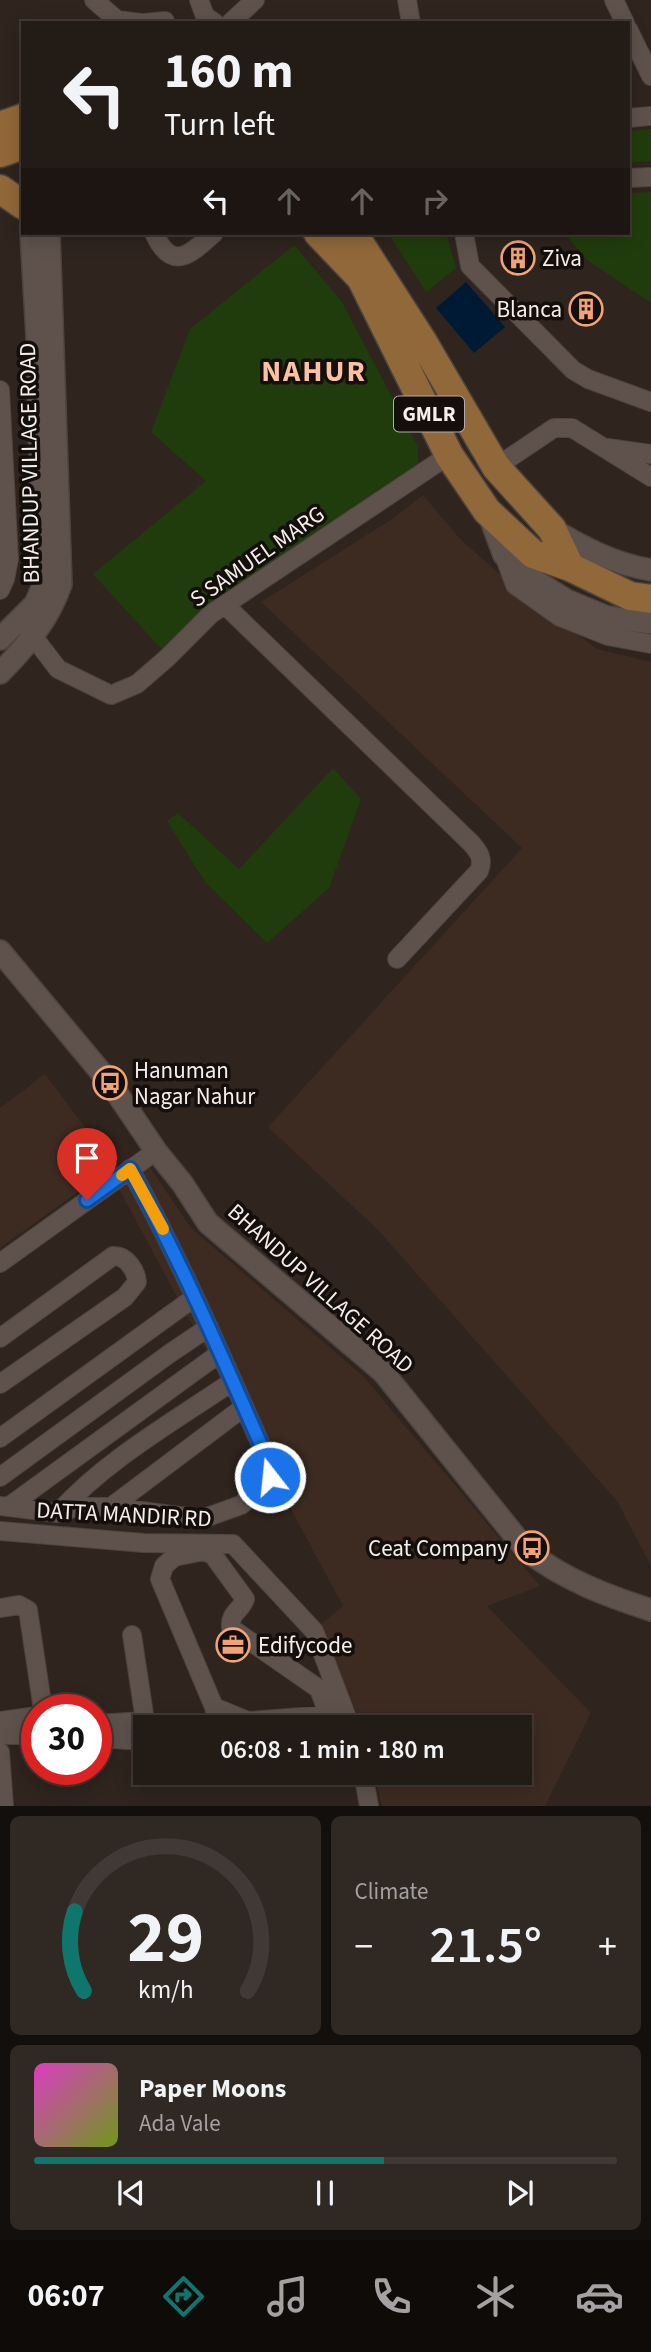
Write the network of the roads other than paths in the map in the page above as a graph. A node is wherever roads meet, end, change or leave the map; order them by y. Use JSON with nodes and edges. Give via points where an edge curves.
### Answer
{"nodes":[{"id":1,"x":94,"y":0,"type":"edge"},
{"id":2,"x":198,"y":0,"type":"edge"},
{"id":3,"x":255,"y":0,"type":"edge"},
{"id":4,"x":407,"y":0,"type":"edge"},
{"id":5,"x":614,"y":0,"type":"edge"},
{"id":6,"x":126,"y":21,"type":"edge"},
{"id":7,"x":212,"y":21,"type":"edge"},
{"id":8,"x":232,"y":21,"type":"edge"},
{"id":9,"x":411,"y":21,"type":"edge"},
{"id":10,"x":624,"y":21,"type":"edge"},
{"id":11,"x":630,"y":33,"type":"edge"},
{"id":12,"x":651,"y":76,"type":"edge"},
{"id":13,"x":651,"y":116,"type":"edge"},
{"id":14,"x":630,"y":118,"type":"edge"},
{"id":15,"x":21,"y":119,"type":"edge"},
{"id":16,"x":0,"y":126,"type":"edge"},
{"id":17,"x":21,"y":146,"type":"edge"},
{"id":18,"x":0,"y":153,"type":"edge"},
{"id":19,"x":651,"y":177,"type":"edge"},
{"id":20,"x":630,"y":178,"type":"edge"},
{"id":21,"x":0,"y":189,"type":"edge"},
{"id":22,"x":21,"y":204,"type":"edge"},
{"id":23,"x":32,"y":235,"type":"edge"},
{"id":24,"x":49,"y":235,"type":"edge"},
{"id":25,"x":155,"y":235,"type":"edge"},
{"id":26,"x":212,"y":235,"type":"edge"},
{"id":27,"x":320,"y":235,"type":"edge"},
{"id":28,"x":354,"y":235,"type":"edge"},
{"id":29,"x":464,"y":235,"type":"edge"},
{"id":30,"x":42,"y":276,"type":"junction"},
{"id":31,"x":0,"y":390,"type":"edge"},
{"id":32,"x":651,"y":402,"type":"edge"},
{"id":33,"x":601,"y":447,"type":"junction"},
{"id":34,"x":651,"y":453,"type":"edge"},
{"id":35,"x":449,"y":455,"type":"junction"},
{"id":36,"x":496,"y":467,"type":"junction"},
{"id":37,"x":651,"y":477,"type":"edge"},
{"id":38,"x":488,"y":511,"type":"junction"},
{"id":39,"x":552,"y":529,"type":"junction"},
{"id":40,"x":504,"y":555,"type":"junction"},
{"id":41,"x":52,"y":561,"type":"junction"},
{"id":42,"x":570,"y":567,"type":"junction"},
{"id":43,"x":651,"y":570,"type":"edge"},
{"id":44,"x":0,"y":590,"type":"edge"},
{"id":45,"x":651,"y":599,"type":"edge"},
{"id":46,"x":225,"y":605,"type":"junction"},
{"id":47,"x":20,"y":619,"type":"junction"},
{"id":48,"x":651,"y":623,"type":"edge"},
{"id":49,"x":33,"y":638,"type":"junction"},
{"id":50,"x":0,"y":639,"type":"edge"},
{"id":51,"x":651,"y":644,"type":"edge"},
{"id":52,"x":1,"y":671,"type":"edge"},
{"id":53,"x":0,"y":951,"type":"edge"},
{"id":54,"x":397,"y":958,"type":"dead end"},
{"id":55,"x":156,"y":1151,"type":"junction"},
{"id":56,"x":130,"y":1169,"type":"junction"},
{"id":57,"x":0,"y":1263,"type":"edge"},
{"id":58,"x":195,"y":1297,"type":"junction"},
{"id":59,"x":209,"y":1327,"type":"junction"},
{"id":60,"x":0,"y":1338,"type":"edge"},
{"id":61,"x":220,"y":1353,"type":"junction"},
{"id":62,"x":233,"y":1381,"type":"junction"},
{"id":63,"x":0,"y":1384,"type":"edge"},
{"id":64,"x":244,"y":1407,"type":"junction"},
{"id":65,"x":0,"y":1438,"type":"edge"},
{"id":66,"x":0,"y":1477,"type":"edge"},
{"id":67,"x":4,"y":1506,"type":"edge"},
{"id":68,"x":111,"y":1507,"type":"junction"},
{"id":69,"x":58,"y":1513,"type":"junction"},
{"id":70,"x":0,"y":1531,"type":"edge"},
{"id":71,"x":0,"y":1608,"type":"edge"},
{"id":72,"x":651,"y":1610,"type":"edge"},
{"id":73,"x":132,"y":1635,"type":"dead end"},
{"id":74,"x":41,"y":1694,"type":"edge"},
{"id":75,"x":214,"y":1707,"type":"junction"},
{"id":76,"x":145,"y":1715,"type":"edge"},
{"id":77,"x":216,"y":1715,"type":"edge"},
{"id":78,"x":233,"y":1715,"type":"edge"},
{"id":79,"x":329,"y":1715,"type":"edge"},
{"id":80,"x":346,"y":1715,"type":"edge"},
{"id":81,"x":21,"y":1718,"type":"edge"},
{"id":82,"x":0,"y":1721,"type":"edge"},
{"id":83,"x":112,"y":1724,"type":"edge"},
{"id":84,"x":133,"y":1724,"type":"edge"},
{"id":85,"x":0,"y":1735,"type":"edge"},
{"id":86,"x":21,"y":1735,"type":"edge"},
{"id":87,"x":112,"y":1739,"type":"edge"},
{"id":88,"x":133,"y":1740,"type":"edge"},
{"id":89,"x":0,"y":1752,"type":"edge"},
{"id":90,"x":365,"y":1785,"type":"edge"},
{"id":91,"x":4,"y":1806,"type":"edge"},
{"id":92,"x":369,"y":1806,"type":"edge"}],
"edges":[{"from":1,"to":6,"type":"street","via":[[117,20]]},
{"from":2,"to":7,"type":"street"},
{"from":3,"to":8,"type":"street"},
{"from":4,"to":9,"type":"street"},
{"from":5,"to":10,"type":"street"},
{"from":11,"to":12,"type":"street"},
{"from":13,"to":14,"type":"street"},
{"from":15,"to":16,"type":"main road"},
{"from":17,"to":18,"type":"main road"},
{"from":19,"to":20,"type":"street"},
{"from":21,"to":22,"type":"main road"},
{"from":23,"to":30,"type":"street"},
{"from":24,"to":30,"type":"street"},
{"from":25,"to":26,"type":"street","via":[[171,256],[181,257]]},
{"from":27,"to":35,"type":"main road","number":"GMLR","via":[[361,278]]},
{"from":28,"to":36,"type":"main road","number":"GMLR"},
{"from":29,"to":32,"type":"street","via":[[470,266],[573,370]]},
{"from":30,"to":41,"type":"street"},
{"from":31,"to":44,"type":"street","via":[[9,559]]},
{"from":33,"to":34,"type":"street"},
{"from":33,"to":36,"type":"street","via":[[572,428],[554,428]]},
{"from":33,"to":37,"type":"street"},
{"from":35,"to":38,"type":"main road","number":"GMLR"},
{"from":35,"to":46,"type":"street","name":"S SAMUEL MARG"},
{"from":36,"to":39,"type":"main road","number":"GMLR"},
{"from":38,"to":40,"type":"street"},
{"from":38,"to":42,"type":"main road","number":"GMLR","via":[[533,554]]},
{"from":39,"to":42,"type":"main road","number":"GMLR"},
{"from":39,"to":43,"type":"street","via":[[589,552]]},
{"from":40,"to":48,"type":"street","via":[[566,600],[607,617]]},
{"from":40,"to":51,"type":"street","via":[[515,585],[559,617],[608,636]]},
{"from":41,"to":47,"type":"street","name":"BHANDUP VILLAGE ROAD","via":[[35,604]]},
{"from":41,"to":49,"type":"street","name":"BHANDUP VILLAGE ROAD","via":[[61,584]]},
{"from":42,"to":45,"type":"main road","via":[[630,596]]},
{"from":46,"to":49,"type":"street","name":"S SAMUEL MARG","via":[[137,684],[111,695],[58,669]]},
{"from":46,"to":54,"type":"street","via":[[481,856],[480,871]]},
{"from":47,"to":49,"type":"street","name":"S SAMUEL MARG"},
{"from":47,"to":50,"type":"street","name":"BHANDUP VILLAGE ROAD"},
{"from":49,"to":52,"type":"street","name":"BHANDUP VILLAGE ROAD"},
{"from":53,"to":55,"type":"street","name":"BHANDUP VILLAGE ROAD","via":[[110,1083]]},
{"from":55,"to":56,"type":"street"},
{"from":55,"to":72,"type":"street","name":"BHANDUP VILLAGE ROAD","via":[[208,1223],[383,1372],[527,1551],[549,1568],[603,1594]]},
{"from":56,"to":57,"type":"street"},
{"from":56,"to":58,"type":"street"},
{"from":58,"to":59,"type":"street"},
{"from":58,"to":65,"type":"street"},
{"from":59,"to":61,"type":"street"},
{"from":59,"to":66,"type":"street"},
{"from":60,"to":63,"type":"street","via":[[113,1256],[126,1260],[136,1275],[137,1282],[125,1297]]},
{"from":61,"to":62,"type":"street"},
{"from":61,"to":67,"type":"street"},
{"from":62,"to":64,"type":"street"},
{"from":62,"to":69,"type":"street","via":[[104,1470]]},
{"from":64,"to":68,"type":"street"},
{"from":64,"to":68,"type":"street","via":[[269,1463],[270,1477],[241,1505],[202,1518]]},
{"from":67,"to":69,"type":"street"},
{"from":68,"to":69,"type":"street","via":[[77,1507]]},
{"from":70,"to":80,"type":"street","name":"DATTA MANDIR RD","via":[[144,1543],[233,1544],[314,1631]]},
{"from":71,"to":74,"type":"street","via":[[19,1605],[28,1610]]},
{"from":73,"to":76,"type":"street"},
{"from":75,"to":77,"type":"street"},
{"from":75,"to":78,"type":"street"},
{"from":75,"to":79,"type":"street","via":[[160,1579],[164,1566],[174,1557],[204,1550],[213,1555],[245,1599],[233,1613],[231,1628],[315,1685]]},
{"from":81,"to":82,"type":"street"},
{"from":83,"to":84,"type":"street"},
{"from":85,"to":86,"type":"street"},
{"from":87,"to":88,"type":"street"},
{"from":89,"to":91,"type":"street"},
{"from":90,"to":92,"type":"street"}]}
